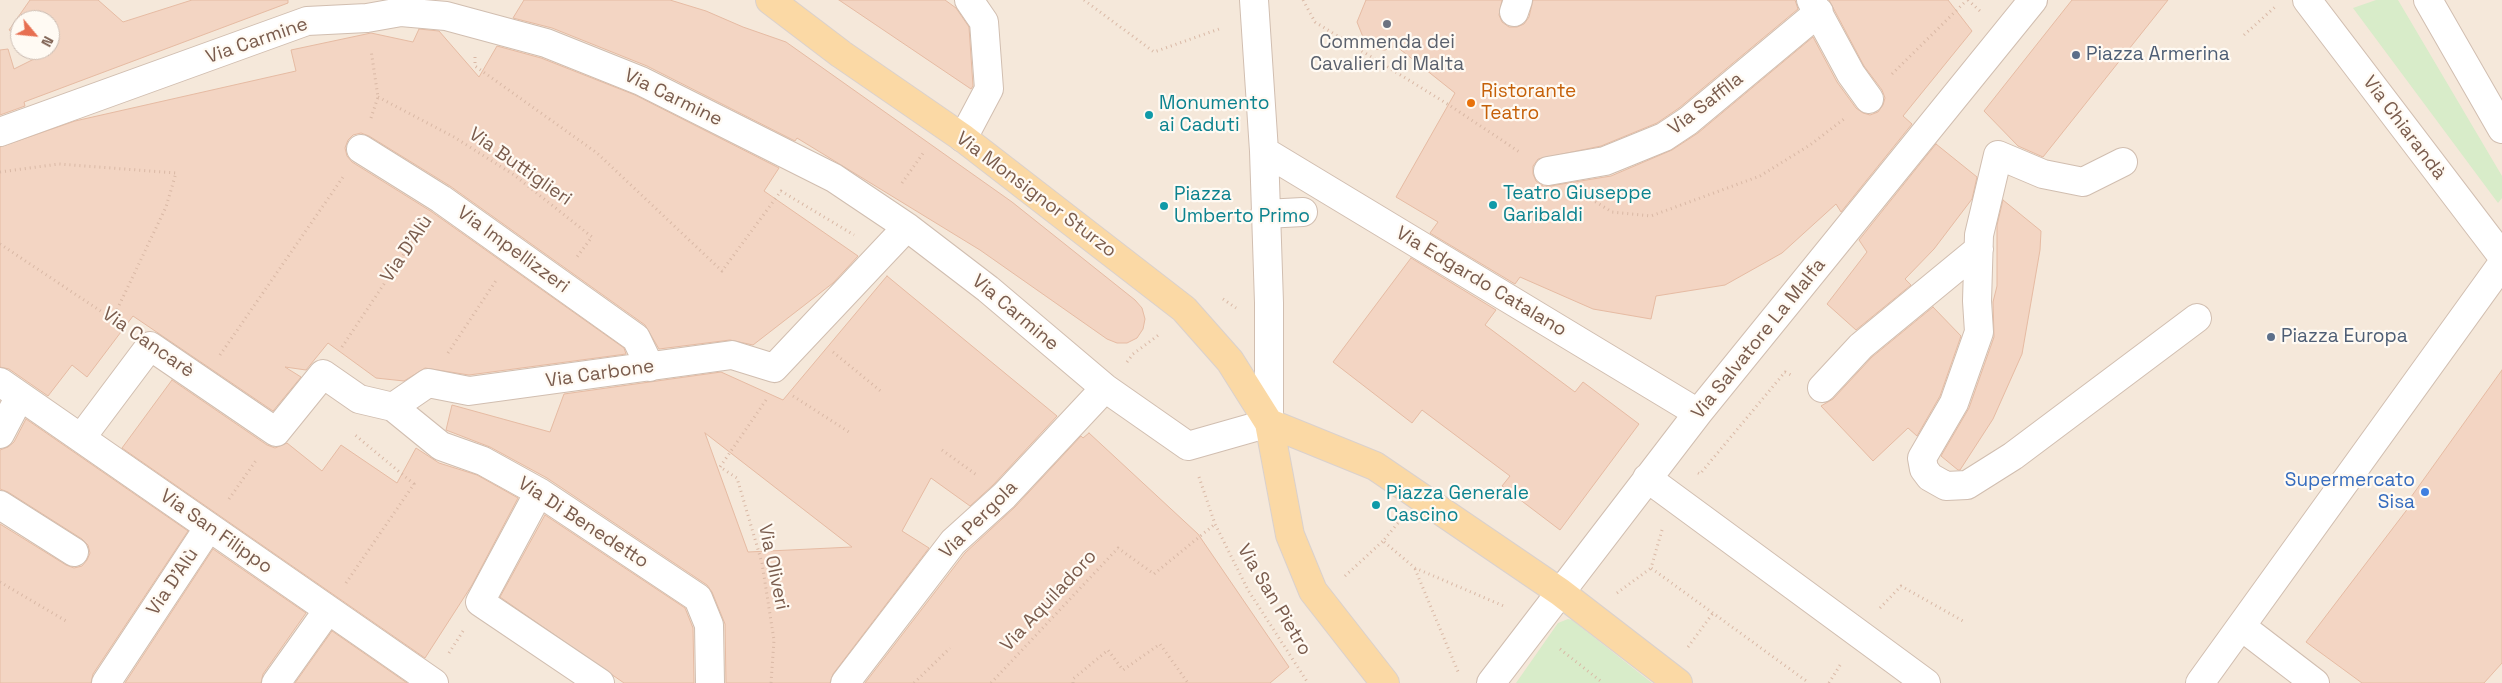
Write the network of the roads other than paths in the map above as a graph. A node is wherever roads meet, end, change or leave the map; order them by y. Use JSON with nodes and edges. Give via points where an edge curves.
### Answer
{"nodes":[{"id":1,"x":770,"y":0,"type":"edge"},
{"id":2,"x":969,"y":0,"type":"edge"},
{"id":3,"x":1254,"y":0,"type":"edge"},
{"id":4,"x":2033,"y":0,"type":"edge"},
{"id":5,"x":2307,"y":0,"type":"edge"},
{"id":6,"x":2428,"y":0,"type":"edge"},
{"id":7,"x":1815,"y":6,"type":"edge"},
{"id":8,"x":441,"y":8,"type":"edge"},
{"id":9,"x":1869,"y":98,"type":"dead end"},
{"id":10,"x":2502,"y":129,"type":"edge"},
{"id":11,"x":953,"y":131,"type":"junction"},
{"id":12,"x":0,"y":132,"type":"edge"},
{"id":13,"x":361,"y":149,"type":"dead end"},
{"id":14,"x":1264,"y":151,"type":"junction"},
{"id":15,"x":2123,"y":162,"type":"dead end"},
{"id":16,"x":1548,"y":171,"type":"dead end"},
{"id":17,"x":1320,"y":206,"type":"junction"},
{"id":18,"x":1265,"y":214,"type":"junction"},
{"id":19,"x":907,"y":227,"type":"junction"},
{"id":20,"x":1978,"y":249,"type":"junction"},
{"id":21,"x":2502,"y":256,"type":"edge"},
{"id":22,"x":2502,"y":264,"type":"edge"},
{"id":23,"x":2198,"y":318,"type":"dead end"},
{"id":24,"x":650,"y":367,"type":"junction"},
{"id":25,"x":1105,"y":388,"type":"junction"},
{"id":26,"x":1822,"y":388,"type":"road end"},
{"id":27,"x":10,"y":389,"type":"edge"},
{"id":28,"x":393,"y":407,"type":"junction"},
{"id":29,"x":1698,"y":413,"type":"junction"},
{"id":30,"x":1269,"y":423,"type":"junction"},
{"id":31,"x":0,"y":434,"type":"edge"},
{"id":32,"x":81,"y":438,"type":"junction"},
{"id":33,"x":1648,"y":478,"type":"junction"},
{"id":34,"x":539,"y":492,"type":"junction"},
{"id":35,"x":0,"y":505,"type":"edge"},
{"id":36,"x":209,"y":527,"type":"junction"},
{"id":37,"x":74,"y":552,"type":"dead end"},
{"id":38,"x":1560,"y":592,"type":"junction"},
{"id":39,"x":328,"y":610,"type":"junction"},
{"id":40,"x":2242,"y":627,"type":"junction"},
{"id":41,"x":433,"y":682,"type":"edge"},
{"id":42,"x":106,"y":683,"type":"edge"},
{"id":43,"x":276,"y":683,"type":"edge"},
{"id":44,"x":600,"y":683,"type":"edge"},
{"id":45,"x":710,"y":683,"type":"edge"},
{"id":46,"x":845,"y":683,"type":"edge"},
{"id":47,"x":1385,"y":683,"type":"edge"},
{"id":48,"x":1491,"y":683,"type":"edge"},
{"id":49,"x":1678,"y":683,"type":"edge"},
{"id":50,"x":1926,"y":683,"type":"edge"},
{"id":51,"x":2200,"y":683,"type":"edge"},
{"id":52,"x":2315,"y":683,"type":"edge"}],
"edges":[{"from":1,"to":11,"type":"main road","name":"Via Monsignor Sturzo","via":[[841,54]]},
{"from":2,"to":11,"type":"street","via":[[984,22],[989,89]]},
{"from":3,"to":14,"type":"street"},
{"from":4,"to":29,"type":"street","name":"Via Salvatore La Malfa"},
{"from":5,"to":21,"type":"street","name":"Via Chiarandà"},
{"from":6,"to":10,"type":"street"},
{"from":7,"to":9,"type":"street","via":[[1851,74]]},
{"from":7,"to":16,"type":"street","name":"Via Saffila","via":[[1688,121],[1664,137],[1605,161]]},
{"from":8,"to":12,"type":"street","name":"Via Carmine","via":[[366,18],[307,21]]},
{"from":8,"to":19,"type":"street","name":"Via Carmine","via":[[474,24],[546,44],[641,81],[834,178]]},
{"from":11,"to":30,"type":"main road","name":"Via Monsignor Sturzo","via":[[1184,309],[1230,361]]},
{"from":13,"to":24,"type":"street","name":"Via Impellizzeri","via":[[441,199],[636,338]]},
{"from":14,"to":17,"type":"street","name":"Via Edgardo Catalano"},
{"from":14,"to":18,"type":"street"},
{"from":15,"to":20,"type":"street","via":[[2083,182],[2043,174],[1998,155]]},
{"from":17,"to":18,"type":"street"},
{"from":17,"to":29,"type":"street","name":"Via Edgardo Catalano"},
{"from":18,"to":30,"type":"street"},
{"from":19,"to":24,"type":"street","name":"Via Carbone","via":[[774,368],[732,355]]},
{"from":19,"to":25,"type":"street","name":"Via Carmine","via":[[988,289]]},
{"from":20,"to":23,"type":"street","via":[[1979,332],[1954,403],[1922,458],[1930,477],[1946,486],[1967,485],[2013,456]]},
{"from":20,"to":26,"type":"street","via":[[1860,346]]},
{"from":22,"to":40,"type":"street"},
{"from":24,"to":28,"type":"street","name":"Via Carbone","via":[[469,391],[428,383]]},
{"from":25,"to":30,"type":"street","name":"Via Carmine","via":[[1188,446]]},
{"from":25,"to":46,"type":"street","name":"Via Pergola","via":[[1004,496],[953,542]]},
{"from":27,"to":31,"type":"street"},
{"from":27,"to":32,"type":"street","name":"Via San Filippo"},
{"from":28,"to":32,"type":"street","name":"Via Cancarè","via":[[359,398],[323,374],[276,432],[150,346]]},
{"from":28,"to":34,"type":"street","name":"Via Di Benedetto","via":[[441,446],[483,461]]},
{"from":29,"to":33,"type":"street","name":"Via Salvatore La Malfa"},
{"from":30,"to":38,"type":"main road","via":[[1375,466]]},
{"from":30,"to":47,"type":"main road","via":[[1290,535],[1313,591]]},
{"from":32,"to":36,"type":"street","name":"Via San Filippo"},
{"from":33,"to":38,"type":"street","name":"Via Salvatore La Malfa"},
{"from":33,"to":50,"type":"street"},
{"from":34,"to":44,"type":"street","via":[[480,602]]},
{"from":34,"to":45,"type":"street","name":"Via Di Benedetto","via":[[698,598],[709,625]]},
{"from":35,"to":37,"type":"street"},
{"from":36,"to":39,"type":"street","name":"Via San Filippo"},
{"from":36,"to":42,"type":"street","name":"Via D'Alù"},
{"from":38,"to":48,"type":"street","name":"Via Salvatore La Malfa"},
{"from":38,"to":49,"type":"main road"},
{"from":39,"to":41,"type":"street","name":"Via San Filippo"},
{"from":39,"to":43,"type":"street"},
{"from":40,"to":51,"type":"street"},
{"from":40,"to":52,"type":"street"}]}
